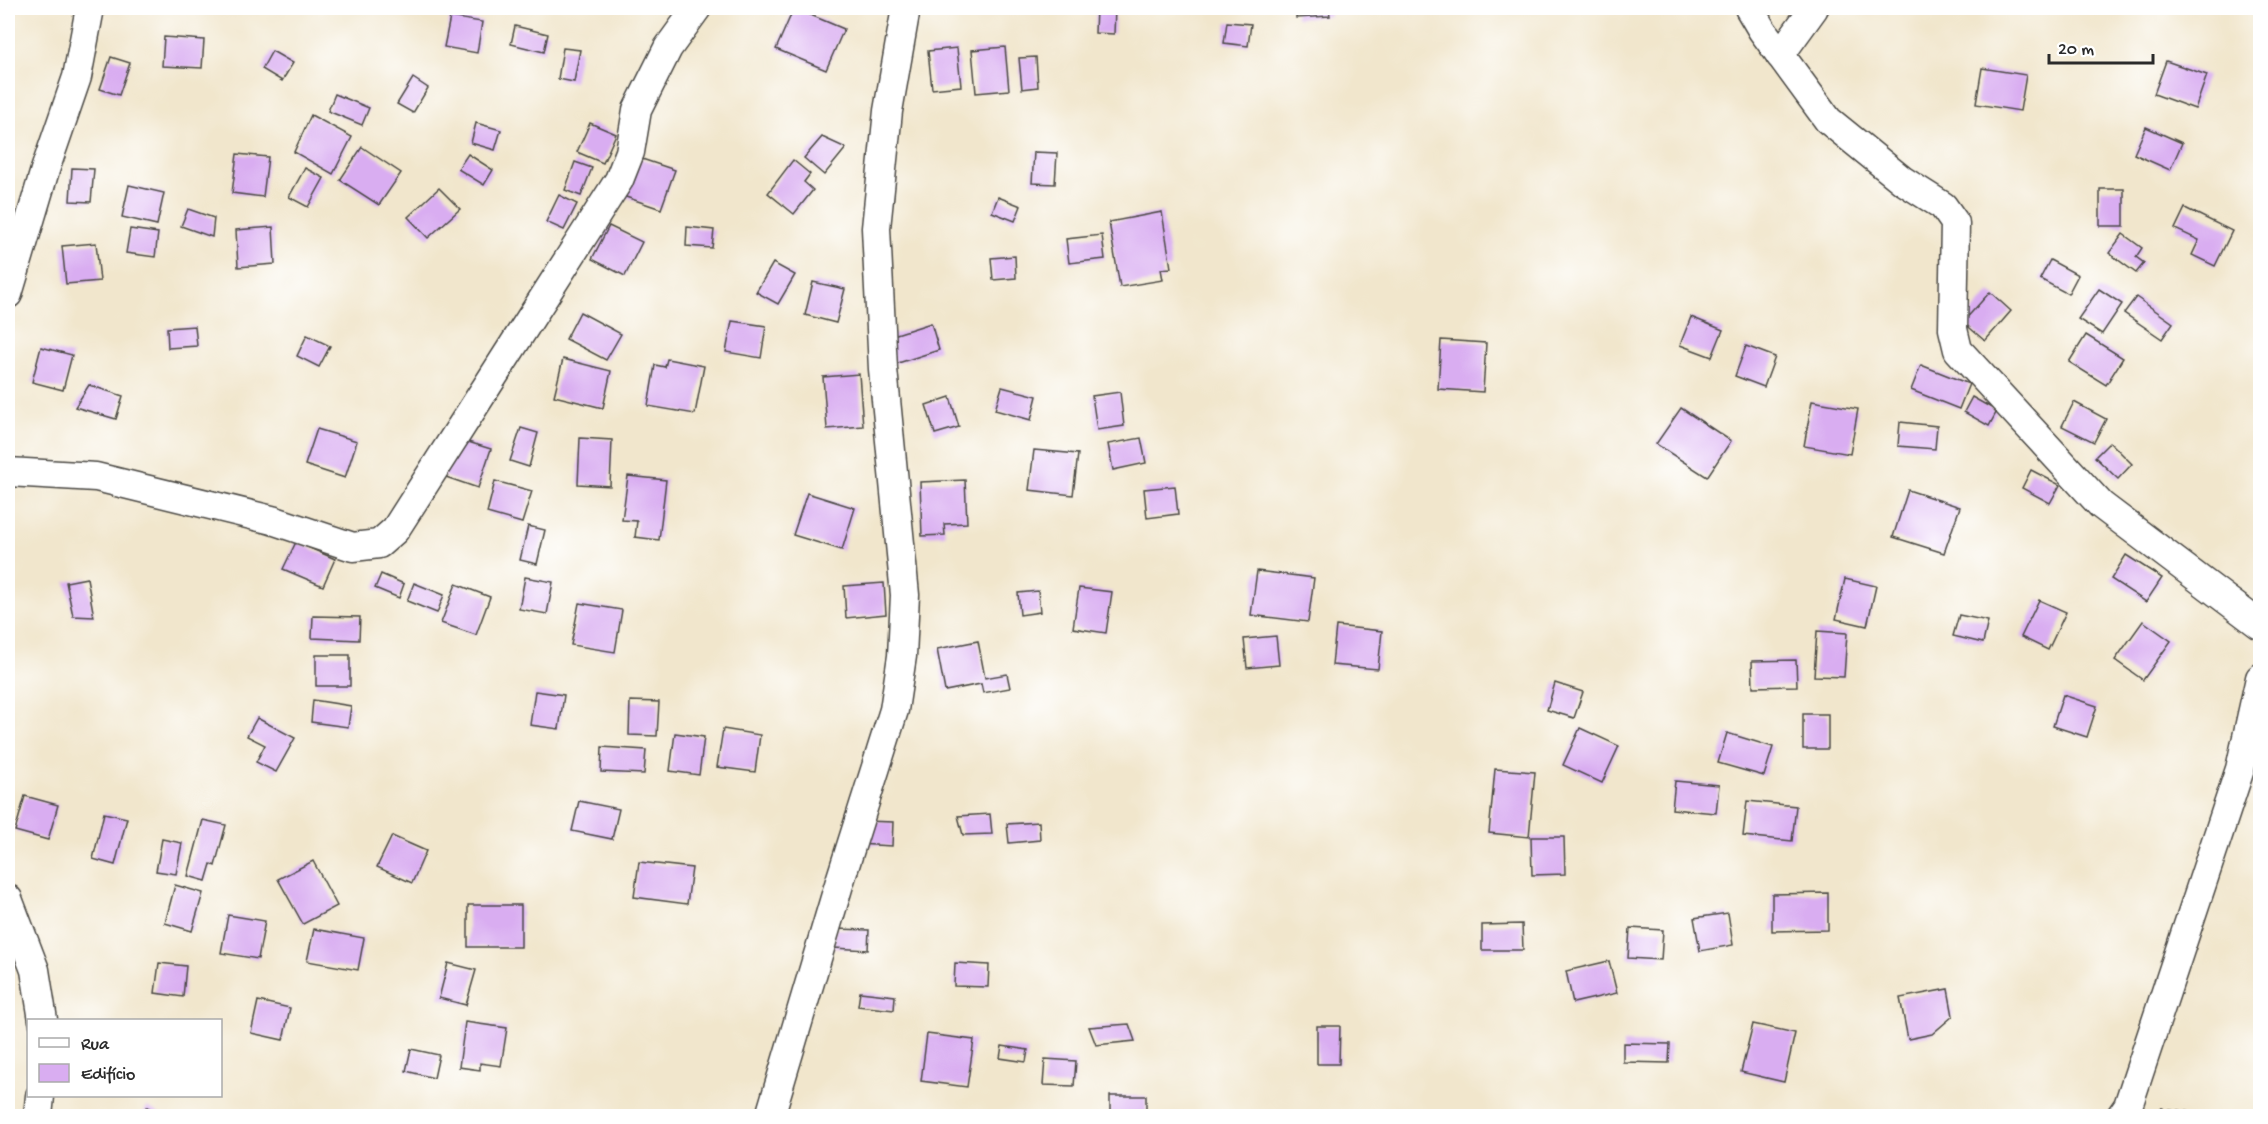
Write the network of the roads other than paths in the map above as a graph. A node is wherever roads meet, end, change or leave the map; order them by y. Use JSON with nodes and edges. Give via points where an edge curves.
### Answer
{"nodes":[{"id":1,"x":90,"y":8,"type":"edge"},
{"id":2,"x":697,"y":8,"type":"edge"},
{"id":3,"x":906,"y":8,"type":"edge"},
{"id":4,"x":1749,"y":8,"type":"edge"},
{"id":5,"x":1814,"y":8,"type":"edge"},
{"id":6,"x":1780,"y":54,"type":"junction"},
{"id":7,"x":8,"y":294,"type":"edge"},
{"id":8,"x":8,"y":472,"type":"edge"},
{"id":9,"x":2260,"y":625,"type":"edge"},
{"id":10,"x":2260,"y":678,"type":"edge"},
{"id":11,"x":8,"y":899,"type":"edge"},
{"id":12,"x":43,"y":1019,"type":"edge"},
{"id":13,"x":40,"y":1097,"type":"edge"},
{"id":14,"x":2124,"y":1111,"type":"edge"},
{"id":15,"x":38,"y":1116,"type":"edge"},
{"id":16,"x":770,"y":1116,"type":"edge"}],
"edges":[{"from":1,"to":7,"type":"street","via":[[77,77]]},
{"from":2,"to":8,"type":"street","via":[[668,48],[637,111],[630,152],[619,180],[395,530],[379,544],[353,547],[272,520],[96,477]]},
{"from":3,"to":16,"type":"street","via":[[888,111],[876,228],[883,369],[905,595],[902,656],[894,710]]},
{"from":4,"to":6,"type":"street"},
{"from":5,"to":6,"type":"street"},
{"from":6,"to":9,"type":"street","via":[[1828,120],[1902,180],[1943,206],[1955,223],[1953,328],[1958,350],[2101,505]]},
{"from":10,"to":14,"type":"street","via":[[2240,769]]},
{"from":11,"to":12,"type":"street","via":[[35,970]]},
{"from":13,"to":15,"type":"street"}]}
